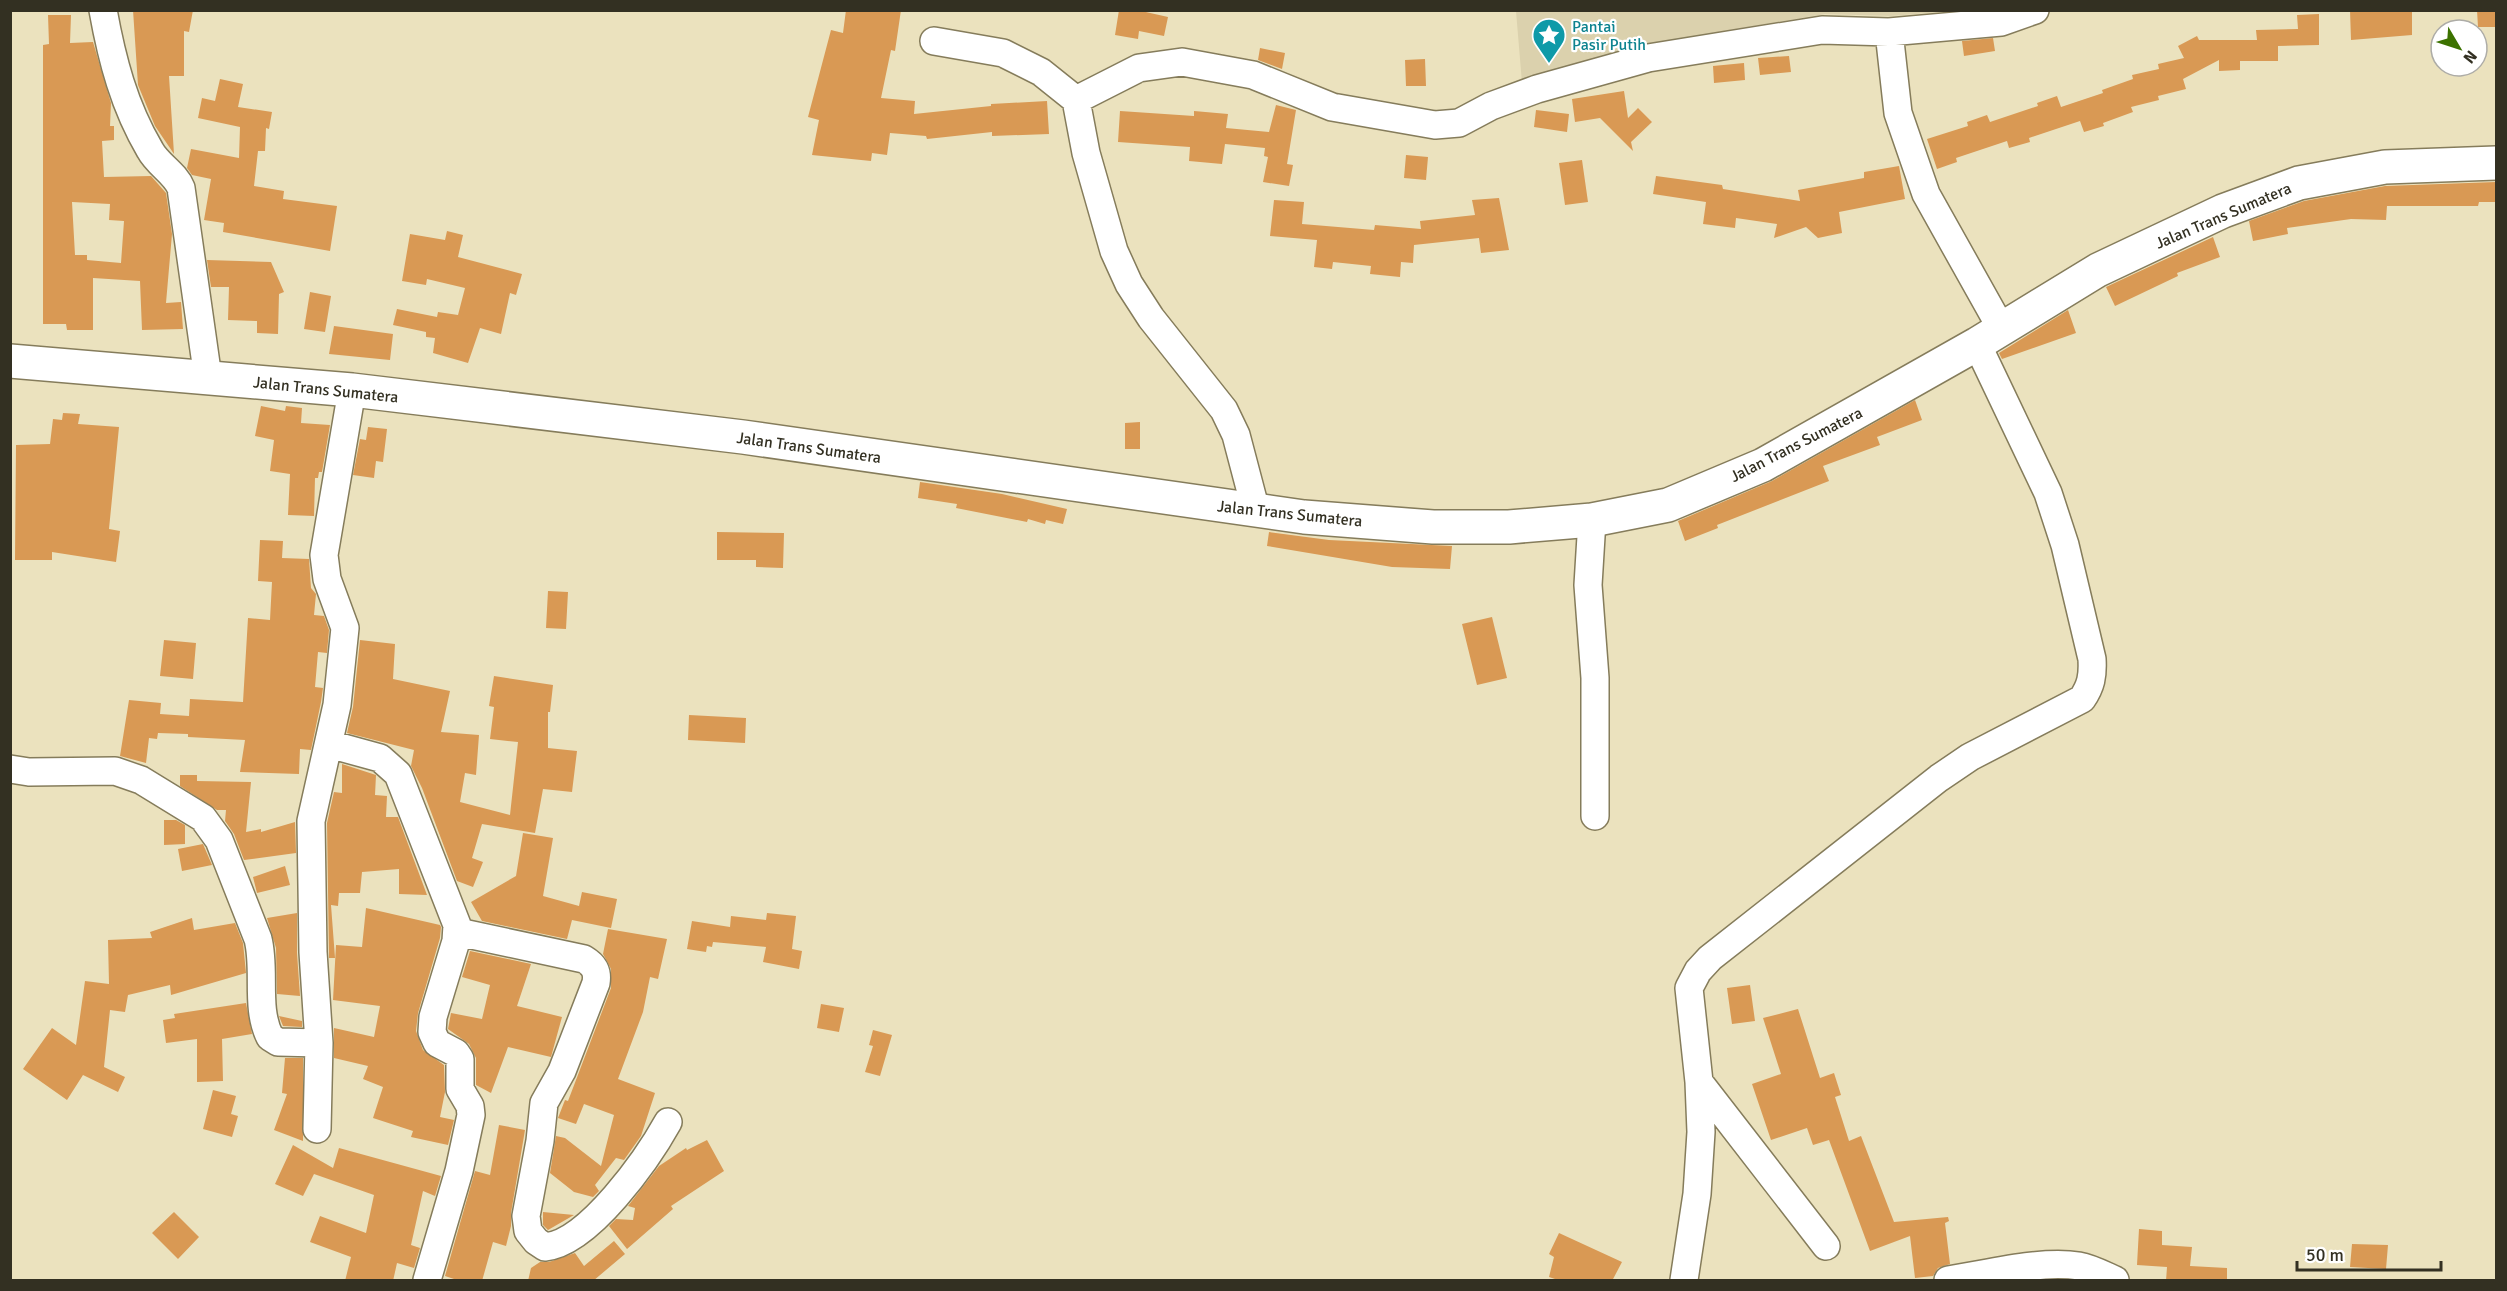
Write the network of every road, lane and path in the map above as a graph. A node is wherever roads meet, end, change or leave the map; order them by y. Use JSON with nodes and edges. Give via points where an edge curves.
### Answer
{"nodes":[{"id":1,"x":103,"y":10,"type":"edge"},
{"id":2,"x":2035,"y":10,"type":"edge"},
{"id":3,"x":1889,"y":32,"type":"junction"},
{"id":4,"x":934,"y":41,"type":"dead end"},
{"id":5,"x":1076,"y":100,"type":"junction"},
{"id":6,"x":2496,"y":163,"type":"edge"},
{"id":7,"x":1989,"y":336,"type":"junction"},
{"id":8,"x":10,"y":361,"type":"edge"},
{"id":9,"x":208,"y":378,"type":"junction"},
{"id":10,"x":352,"y":390,"type":"junction"},
{"id":11,"x":1256,"y":511,"type":"junction"},
{"id":12,"x":1592,"y":520,"type":"junction"},
{"id":13,"x":330,"y":744,"type":"junction"},
{"id":14,"x":10,"y":769,"type":"edge"},
{"id":15,"x":1595,"y":816,"type":"dead end"},
{"id":16,"x":458,"y":932,"type":"junction"},
{"id":17,"x":319,"y":1043,"type":"junction"},
{"id":18,"x":1699,"y":1082,"type":"junction"},
{"id":19,"x":668,"y":1122,"type":"dead end"},
{"id":20,"x":317,"y":1129,"type":"dead end"},
{"id":21,"x":1826,"y":1246,"type":"dead end"},
{"id":22,"x":2106,"y":1278,"type":"edge"},
{"id":23,"x":1686,"y":1280,"type":"edge"},
{"id":24,"x":426,"y":1281,"type":"edge"},
{"id":25,"x":1948,"y":1281,"type":"edge"}],
"edges":[{"from":1,"to":9,"type":"street","via":[[113,66],[134,118],[157,162],[176,178],[181,188]]},
{"from":2,"to":3,"type":"street","via":[[2001,22]]},
{"from":3,"to":5,"type":"street","via":[[1822,30],[1648,58],[1538,89],[1459,123],[1413,123],[1332,107],[1253,75],[1182,62],[1140,68]]},
{"from":3,"to":7,"type":"street","via":[[1898,113],[1926,194]]},
{"from":4,"to":5,"type":"street","via":[[1003,53],[1041,72]]},
{"from":5,"to":11,"type":"street","via":[[1086,153],[1114,251],[1151,318],[1224,410],[1236,435]]},
{"from":6,"to":7,"type":"highway","name":"Jalan Trans Sumatera","via":[[2385,167],[2299,183],[2223,211],[2098,270]]},
{"from":7,"to":12,"type":"highway","name":"Jalan Trans Sumatera","via":[[1762,465],[1668,505]]},
{"from":7,"to":18,"type":"street","via":[[2058,518],[2092,659],[2090,688],[2082,699],[1970,757],[1939,778],[1710,958],[1689,988]]},
{"from":8,"to":9,"type":"highway","name":"Jalan Trans Sumatera"},
{"from":9,"to":10,"type":"highway","name":"Jalan Trans Sumatera"},
{"from":10,"to":11,"type":"highway","name":"Jalan Trans Sumatera","via":[[743,437]]},
{"from":10,"to":13,"type":"street","via":[[324,555],[327,579],[345,628]]},
{"from":11,"to":12,"type":"highway","name":"Jalan Trans Sumatera","via":[[1433,527]]},
{"from":12,"to":15,"type":"street","via":[[1588,585],[1595,678]]},
{"from":13,"to":16,"type":"street","via":[[380,758],[398,774]]},
{"from":13,"to":17,"type":"street","via":[[311,821]]},
{"from":14,"to":17,"type":"street","via":[[115,771],[141,780],[203,818],[219,840],[258,939],[264,1021],[270,1037],[278,1042]]},
{"from":16,"to":19,"type":"street","via":[[584,959],[597,973],[568,1056],[544,1103],[526,1216],[528,1231],[536,1241],[545,1246],[559,1244],[604,1209],[653,1149]]},
{"from":16,"to":24,"type":"street","via":[[432,1032],[437,1043],[460,1059],[460,1089],[471,1115],[459,1171]]},
{"from":17,"to":20,"type":"street"},
{"from":18,"to":21,"type":"street"},
{"from":18,"to":23,"type":"street","via":[[1700,1163]]},
{"from":22,"to":25,"type":"street","via":[[2081,1266],[2065,1266]]}]}
